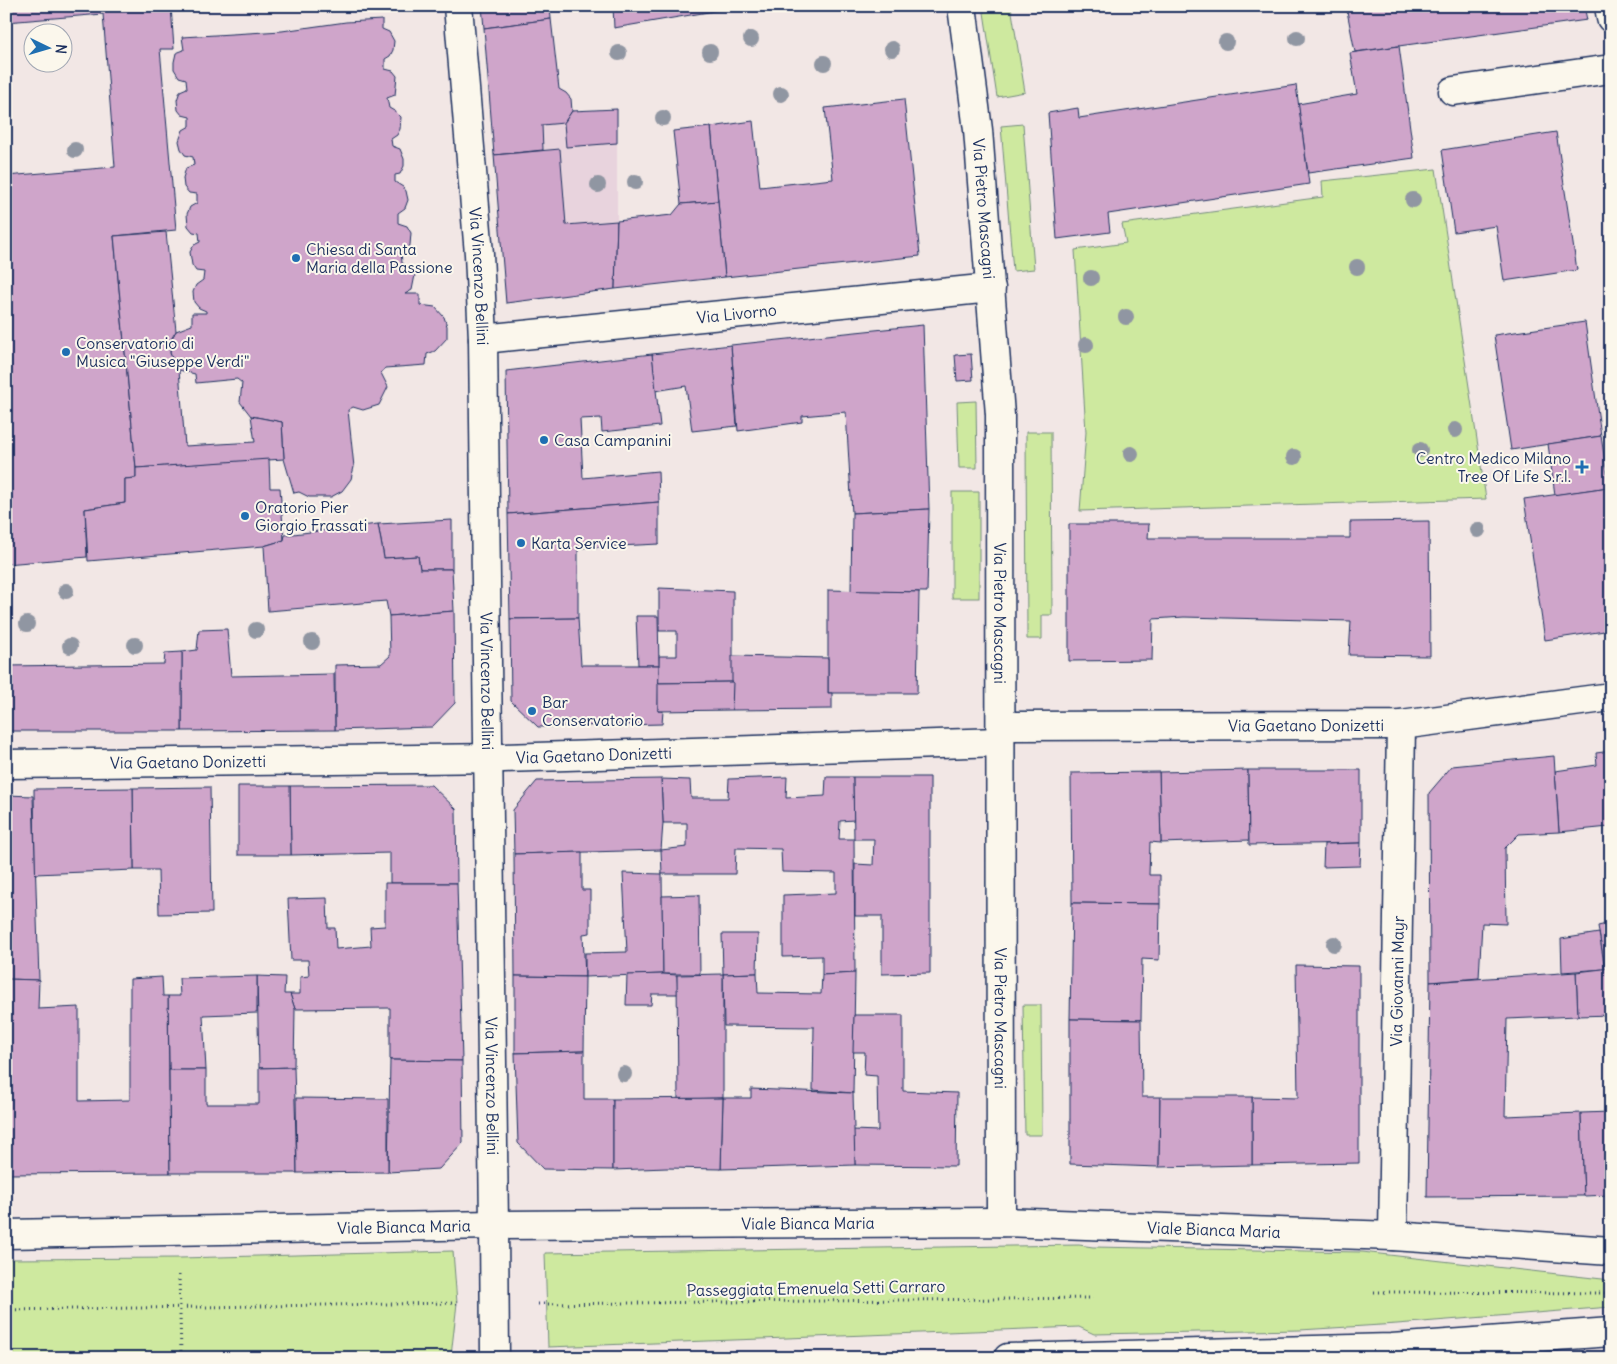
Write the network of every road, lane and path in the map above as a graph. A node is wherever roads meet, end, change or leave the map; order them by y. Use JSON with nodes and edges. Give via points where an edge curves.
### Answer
{"nodes":[{"id":1,"x":458,"y":6,"type":"edge"},
{"id":2,"x":962,"y":6,"type":"edge"},
{"id":3,"x":1609,"y":6,"type":"edge"},
{"id":4,"x":1611,"y":18,"type":"edge"},
{"id":5,"x":1611,"y":69,"type":"edge"},
{"id":6,"x":1452,"y":91,"type":"dead end"},
{"id":7,"x":991,"y":288,"type":"junction"},
{"id":8,"x":483,"y":339,"type":"junction"},
{"id":9,"x":1611,"y":697,"type":"edge"},
{"id":10,"x":1402,"y":725,"type":"junction"},
{"id":11,"x":1000,"y":734,"type":"junction"},
{"id":12,"x":488,"y":758,"type":"junction"},
{"id":13,"x":6,"y":764,"type":"edge"},
{"id":14,"x":1001,"y":1222,"type":"junction"},
{"id":15,"x":494,"y":1225,"type":"junction"},
{"id":16,"x":6,"y":1234,"type":"edge"},
{"id":17,"x":1393,"y":1236,"type":"junction"},
{"id":18,"x":1611,"y":1251,"type":"edge"},
{"id":19,"x":179,"y":1275,"type":"dead end"},
{"id":20,"x":1374,"y":1292,"type":"dead end"},
{"id":21,"x":1611,"y":1294,"type":"edge"},
{"id":22,"x":1093,"y":1298,"type":"dead end"},
{"id":23,"x":457,"y":1303,"type":"dead end"},
{"id":24,"x":538,"y":1304,"type":"dead end"},
{"id":25,"x":180,"y":1308,"type":"junction"},
{"id":26,"x":6,"y":1310,"type":"edge"},
{"id":27,"x":1611,"y":1332,"type":"edge"},
{"id":28,"x":181,"y":1353,"type":"dead end"},
{"id":29,"x":1392,"y":1353,"type":"edge"},
{"id":30,"x":495,"y":1358,"type":"edge"},
{"id":31,"x":1008,"y":1358,"type":"edge"}],
"edges":[{"from":1,"to":8,"type":"street","name":"Via Vincenzo Bellini"},
{"from":2,"to":7,"type":"street","name":"Via Pietro Mascagni","via":[[978,130]]},
{"from":3,"to":4,"type":"street"},
{"from":5,"to":6,"type":"street"},
{"from":7,"to":8,"type":"street","name":"Via Livorno"},
{"from":7,"to":11,"type":"street","name":"Via Pietro Mascagni","via":[[1000,416]]},
{"from":8,"to":12,"type":"street","name":"Via Vincenzo Bellini"},
{"from":9,"to":10,"type":"street","name":"Via Gaetano Donizetti"},
{"from":10,"to":11,"type":"street","name":"Via Gaetano Donizetti"},
{"from":10,"to":17,"type":"street","name":"Via Giovanni Mayr"},
{"from":11,"to":12,"type":"street","name":"Via Gaetano Donizetti"},
{"from":11,"to":14,"type":"street","name":"Via Pietro Mascagni"},
{"from":12,"to":13,"type":"street","name":"Via Gaetano Donizetti"},
{"from":12,"to":15,"type":"street","name":"Via Vincenzo Bellini"},
{"from":14,"to":15,"type":"street","name":"Viale Bianca Maria"},
{"from":14,"to":17,"type":"street","name":"Viale Bianca Maria"},
{"from":15,"to":16,"type":"street","name":"Viale Bianca Maria"},
{"from":15,"to":30,"type":"street","name":"Via Vincenzo Bellini"},
{"from":17,"to":18,"type":"street","name":"Viale Bianca Maria"},
{"from":19,"to":25,"type":"path"},
{"from":20,"to":21,"type":"path"},
{"from":22,"to":24,"type":"path","name":"Passeggiata Emenuela Setti Carraro"},
{"from":23,"to":25,"type":"path"},
{"from":25,"to":26,"type":"path"},
{"from":25,"to":28,"type":"path"},
{"from":27,"to":29,"type":"street"},
{"from":29,"to":31,"type":"street"}]}
